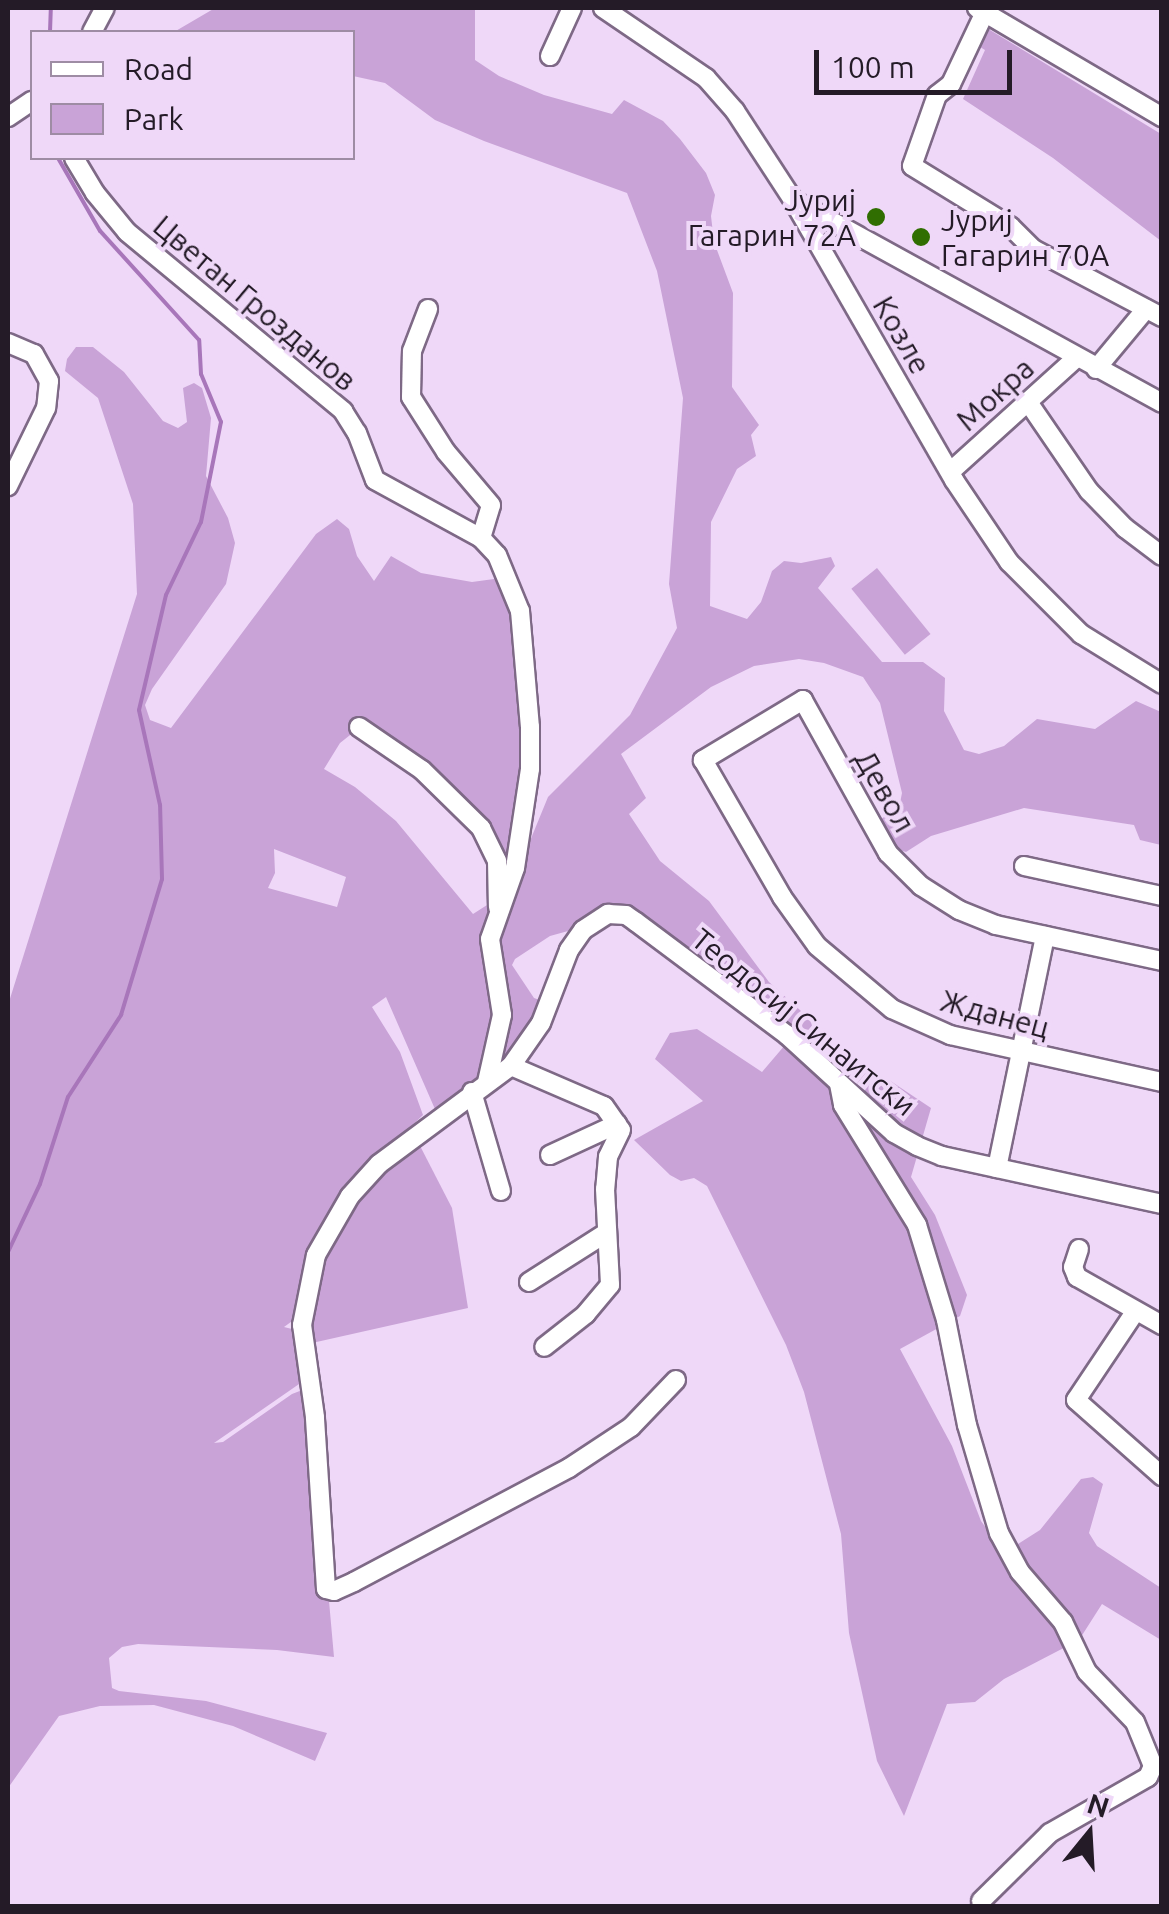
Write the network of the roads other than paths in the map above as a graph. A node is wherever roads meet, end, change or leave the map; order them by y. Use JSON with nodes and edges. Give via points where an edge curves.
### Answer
{"nodes":[{"id":1,"x":105,"y":8,"type":"edge"},
{"id":2,"x":572,"y":8,"type":"edge"},
{"id":3,"x":603,"y":8,"type":"edge"},
{"id":4,"x":981,"y":10,"type":"edge"},
{"id":5,"x":93,"y":30,"type":"edge"},
{"id":6,"x":550,"y":56,"type":"dead end"},
{"id":7,"x":1162,"y":117,"type":"edge"},
{"id":8,"x":75,"y":160,"type":"edge"},
{"id":9,"x":792,"y":200,"type":"junction"},
{"id":10,"x":428,"y":309,"type":"dead end"},
{"id":11,"x":1154,"y":313,"type":"edge"},
{"id":12,"x":8,"y":344,"type":"edge"},
{"id":13,"x":1076,"y":358,"type":"junction"},
{"id":14,"x":1096,"y":369,"type":"junction"},
{"id":15,"x":1028,"y":402,"type":"junction"},
{"id":16,"x":1162,"y":404,"type":"edge"},
{"id":17,"x":950,"y":472,"type":"junction"},
{"id":18,"x":8,"y":486,"type":"edge"},
{"id":19,"x":481,"y":538,"type":"junction"},
{"id":20,"x":1162,"y":556,"type":"edge"},
{"id":21,"x":1162,"y":684,"type":"edge"},
{"id":22,"x":359,"y":727,"type":"dead end"},
{"id":23,"x":703,"y":760,"type":"joint"},
{"id":24,"x":1024,"y":866,"type":"dead end"},
{"id":25,"x":1162,"y":896,"type":"edge"},
{"id":26,"x":497,"y":917,"type":"junction"},
{"id":27,"x":1046,"y":936,"type":"junction"},
{"id":28,"x":1162,"y":962,"type":"edge"},
{"id":29,"x":1022,"y":1052,"type":"junction"},
{"id":30,"x":511,"y":1066,"type":"junction"},
{"id":31,"x":1162,"y":1082,"type":"edge"},
{"id":32,"x":839,"y":1084,"type":"junction"},
{"id":33,"x":479,"y":1087,"type":"junction"},
{"id":34,"x":616,"y":1124,"type":"junction"},
{"id":35,"x":550,"y":1154,"type":"dead end"},
{"id":36,"x":997,"y":1168,"type":"junction"},
{"id":37,"x":501,"y":1191,"type":"dead end"},
{"id":38,"x":1162,"y":1204,"type":"edge"},
{"id":39,"x":606,"y":1233,"type":"junction"},
{"id":40,"x":1079,"y":1248,"type":"dead end"},
{"id":41,"x":529,"y":1282,"type":"dead end"},
{"id":42,"x":1135,"y":1312,"type":"junction"},
{"id":43,"x":1162,"y":1325,"type":"edge"},
{"id":44,"x":544,"y":1346,"type":"dead end"},
{"id":45,"x":676,"y":1380,"type":"dead end"},
{"id":46,"x":1162,"y":1476,"type":"edge"},
{"id":47,"x":982,"y":1900,"type":"dead end"}],
"edges":[{"from":1,"to":5,"type":"street"},
{"from":2,"to":6,"type":"street"},
{"from":3,"to":9,"type":"street","name":"Козле","via":[[706,78],[735,110]]},
{"from":4,"to":7,"type":"street"},
{"from":4,"to":11,"type":"street","via":[[951,84],[937,95],[912,166],[1010,227],[1027,246]]},
{"from":8,"to":19,"type":"street","name":"Цветан Грозданов","via":[[127,232],[343,411],[374,480]]},
{"from":9,"to":13,"type":"street"},
{"from":9,"to":17,"type":"street","name":"Козле"},
{"from":10,"to":19,"type":"street","via":[[412,351],[411,397],[491,505]]},
{"from":11,"to":14,"type":"street"},
{"from":12,"to":18,"type":"street","via":[[34,354],[49,381],[46,408]]},
{"from":13,"to":14,"type":"street"},
{"from":13,"to":15,"type":"street","name":"Мокра"},
{"from":14,"to":16,"type":"street"},
{"from":15,"to":17,"type":"street","name":"Мокра"},
{"from":15,"to":20,"type":"street","via":[[1089,491]]},
{"from":17,"to":21,"type":"street","name":"Козле","via":[[991,538],[1038,594],[1097,646]]},
{"from":19,"to":26,"type":"street","via":[[502,564],[520,611],[530,727],[516,868]]},
{"from":22,"to":26,"type":"street","via":[[422,770],[481,828],[496,861]]},
{"from":23,"to":27,"type":"street","name":"Девол","via":[[804,700],[888,853],[921,886],[959,910]]},
{"from":23,"to":29,"type":"street","name":"Жданец","via":[[782,897],[852,981],[892,1010],[950,1035]]},
{"from":24,"to":25,"type":"street"},
{"from":26,"to":33,"type":"street","via":[[490,948],[502,1015]]},
{"from":27,"to":28,"type":"street","name":"Девол"},
{"from":27,"to":29,"type":"street"},
{"from":29,"to":31,"type":"street","name":"Жданец"},
{"from":29,"to":36,"type":"street"},
{"from":30,"to":32,"type":"street","name":"Теодосиј Синаитски","via":[[541,1023],[568,950],[582,930],[617,914],[787,1035]]},
{"from":30,"to":33,"type":"street","name":"Теодосиј Синаитски"},
{"from":30,"to":34,"type":"street","via":[[604,1106]]},
{"from":32,"to":36,"type":"street","name":"Теодосиј Синаитски","via":[[917,1146]]},
{"from":32,"to":47,"type":"street","via":[[843,1106],[917,1225],[999,1533],[1020,1572],[1063,1622],[1087,1672],[1135,1722],[1152,1766],[1148,1777],[1050,1834]]},
{"from":33,"to":37,"type":"street"},
{"from":33,"to":45,"type":"street","name":"Теодосиј Синаитски","via":[[362,1180],[328,1230],[309,1274],[302,1325],[326,1590],[354,1582],[569,1468],[631,1427]]},
{"from":34,"to":35,"type":"street"},
{"from":34,"to":39,"type":"street","via":[[621,1130],[608,1157]]},
{"from":36,"to":38,"type":"street","name":"Теодосиј Синаитски"},
{"from":39,"to":41,"type":"street"},
{"from":39,"to":44,"type":"street","via":[[610,1284],[586,1314]]},
{"from":40,"to":42,"type":"street","via":[[1077,1276]]},
{"from":42,"to":43,"type":"street"},
{"from":42,"to":46,"type":"street","via":[[1076,1400]]}]}
